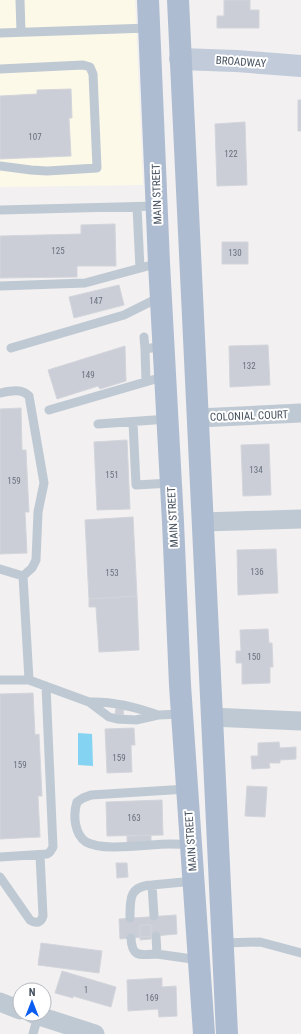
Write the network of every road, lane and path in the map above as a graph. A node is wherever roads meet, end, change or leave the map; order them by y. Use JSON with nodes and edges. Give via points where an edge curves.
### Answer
{"nodes":[{"id":1,"x":20,"y":0,"type":"edge"},
{"id":2,"x":148,"y":0,"type":"edge"},
{"id":3,"x":178,"y":0,"type":"edge"},
{"id":4,"x":149,"y":28,"type":"junction"},
{"id":5,"x":21,"y":32,"type":"junction"},
{"id":6,"x":0,"y":33,"type":"edge"},
{"id":7,"x":180,"y":59,"type":"junction"},
{"id":8,"x":301,"y":66,"type":"edge"},
{"id":9,"x":0,"y":69,"type":"edge"},
{"id":10,"x":0,"y":166,"type":"edge"},
{"id":11,"x":147,"y":207,"type":"junction"},
{"id":12,"x":0,"y":210,"type":"edge"},
{"id":13,"x":150,"y":266,"type":"junction"},
{"id":14,"x":0,"y":286,"type":"edge"},
{"id":15,"x":161,"y":296,"type":"junction"},
{"id":16,"x":144,"y":337,"type":"dead end"},
{"id":17,"x":11,"y":348,"type":"dead end"},
{"id":18,"x":154,"y":348,"type":"junction"},
{"id":19,"x":156,"y":379,"type":"junction"},
{"id":20,"x":0,"y":393,"type":"edge"},
{"id":21,"x":49,"y":410,"type":"dead end"},
{"id":22,"x":301,"y":414,"type":"edge"},
{"id":23,"x":198,"y":418,"type":"junction"},
{"id":24,"x":168,"y":419,"type":"junction"},
{"id":25,"x":133,"y":422,"type":"junction"},
{"id":26,"x":98,"y":424,"type":"dead end"},
{"id":27,"x":171,"y":483,"type":"junction"},
{"id":28,"x":301,"y":519,"type":"edge"},
{"id":29,"x":203,"y":522,"type":"junction"},
{"id":30,"x":0,"y":569,"type":"edge"},
{"id":31,"x":23,"y":576,"type":"junction"},
{"id":32,"x":178,"y":632,"type":"junction"},
{"id":33,"x":209,"y":650,"type":"junction"},
{"id":34,"x":0,"y":680,"type":"edge"},
{"id":35,"x":28,"y":680,"type":"junction"},
{"id":36,"x":46,"y":686,"type":"junction"},
{"id":37,"x":89,"y":702,"type":"junction"},
{"id":38,"x":182,"y":714,"type":"junction"},
{"id":39,"x":158,"y":716,"type":"junction"},
{"id":40,"x":211,"y":717,"type":"junction"},
{"id":41,"x":301,"y":721,"type":"edge"},
{"id":42,"x":187,"y":789,"type":"junction"},
{"id":43,"x":191,"y":845,"type":"junction"},
{"id":44,"x":40,"y":855,"type":"junction"},
{"id":45,"x":0,"y":857,"type":"edge"},
{"id":46,"x":0,"y":877,"type":"edge"},
{"id":47,"x":194,"y":881,"type":"junction"},
{"id":48,"x":152,"y":885,"type":"junction"},
{"id":49,"x":220,"y":891,"type":"junction"},
{"id":50,"x":154,"y":916,"type":"dead end"},
{"id":51,"x":130,"y":918,"type":"dead end"},
{"id":52,"x":156,"y":936,"type":"dead end"},
{"id":53,"x":131,"y":938,"type":"dead end"},
{"id":54,"x":223,"y":943,"type":"junction"},
{"id":55,"x":301,"y":953,"type":"edge"},
{"id":56,"x":157,"y":954,"type":"junction"},
{"id":57,"x":199,"y":960,"type":"junction"},
{"id":58,"x":0,"y":1002,"type":"edge"},
{"id":59,"x":12,"y":1007,"type":"edge"},
{"id":60,"x":52,"y":1020,"type":"edge"},
{"id":61,"x":34,"y":1022,"type":"edge"},
{"id":62,"x":33,"y":1034,"type":"edge"},
{"id":63,"x":96,"y":1034,"type":"edge"},
{"id":64,"x":204,"y":1034,"type":"edge"},
{"id":65,"x":227,"y":1034,"type":"edge"}],
"edges":[{"from":1,"to":5,"type":"lane"},
{"from":2,"to":4,"type":"main road","name":"MAIN STREET"},
{"from":3,"to":7,"type":"main road"},
{"from":4,"to":5,"type":"lane"},
{"from":4,"to":11,"type":"main road","name":"MAIN STREET"},
{"from":5,"to":6,"type":"lane"},
{"from":7,"to":8,"type":"main road","name":"BROADWAY"},
{"from":7,"to":23,"type":"main road"},
{"from":9,"to":10,"type":"lane","via":[[83,65],[90,67],[93,72],[97,168],[39,171]]},
{"from":11,"to":12,"type":"lane"},
{"from":11,"to":13,"type":"main road","name":"MAIN STREET"},
{"from":13,"to":14,"type":"lane","via":[[85,283]]},
{"from":13,"to":15,"type":"main road","name":"MAIN STREET"},
{"from":15,"to":17,"type":"lane","via":[[124,315]]},
{"from":15,"to":18,"type":"main road","name":"MAIN STREET"},
{"from":16,"to":18,"type":"lane"},
{"from":18,"to":19,"type":"main road","name":"MAIN STREET"},
{"from":19,"to":21,"type":"lane"},
{"from":19,"to":24,"type":"main road","name":"MAIN STREET"},
{"from":20,"to":31,"type":"lane","via":[[21,391],[28,396],[43,478],[38,512],[36,560]]},
{"from":22,"to":23,"type":"street","name":"COLONIAL COURT"},
{"from":23,"to":29,"type":"main road"},
{"from":24,"to":25,"type":"lane"},
{"from":24,"to":27,"type":"main road","name":"MAIN STREET"},
{"from":25,"to":26,"type":"lane"},
{"from":25,"to":27,"type":"lane","via":[[136,485]]},
{"from":27,"to":32,"type":"main road","name":"MAIN STREET"},
{"from":28,"to":29,"type":"street"},
{"from":29,"to":33,"type":"main road"},
{"from":30,"to":31,"type":"lane"},
{"from":31,"to":35,"type":"lane"},
{"from":32,"to":33,"type":"main road","via":[[199,633],[206,639]]},
{"from":32,"to":38,"type":"main road","name":"MAIN STREET"},
{"from":33,"to":40,"type":"main road"},
{"from":34,"to":35,"type":"lane"},
{"from":35,"to":36,"type":"lane"},
{"from":36,"to":37,"type":"lane"},
{"from":36,"to":44,"type":"lane","via":[[53,848],[49,853]]},
{"from":37,"to":39,"type":"lane","via":[[120,704]]},
{"from":37,"to":39,"type":"lane","via":[[109,717],[117,719],[136,720]]},
{"from":38,"to":39,"type":"lane"},
{"from":38,"to":42,"type":"main road","name":"MAIN STREET"},
{"from":40,"to":41,"type":"street"},
{"from":40,"to":49,"type":"main road"},
{"from":42,"to":43,"type":"main road","name":"MAIN STREET"},
{"from":42,"to":43,"type":"lane","via":[[91,795],[77,802],[75,816],[78,833],[93,844],[109,847]]},
{"from":43,"to":47,"type":"main road","name":"MAIN STREET"},
{"from":44,"to":45,"type":"lane"},
{"from":44,"to":46,"type":"lane","via":[[43,916],[38,923],[30,920]]},
{"from":47,"to":48,"type":"lane"},
{"from":47,"to":49,"type":"main road","via":[[203,891]]},
{"from":47,"to":57,"type":"main road","name":"MAIN STREET"},
{"from":48,"to":50,"type":"lane"},
{"from":48,"to":51,"type":"lane","via":[[141,886],[132,895]]},
{"from":49,"to":54,"type":"main road"},
{"from":52,"to":56,"type":"lane"},
{"from":53,"to":56,"type":"lane","via":[[132,948],[139,955]]},
{"from":54,"to":55,"type":"lane","via":[[260,942]]},
{"from":54,"to":65,"type":"main road"},
{"from":56,"to":57,"type":"lane"},
{"from":57,"to":64,"type":"main road","name":"MAIN STREET"},
{"from":58,"to":59,"type":"street"},
{"from":60,"to":63,"type":"street"},
{"from":61,"to":62,"type":"lane"}]}
